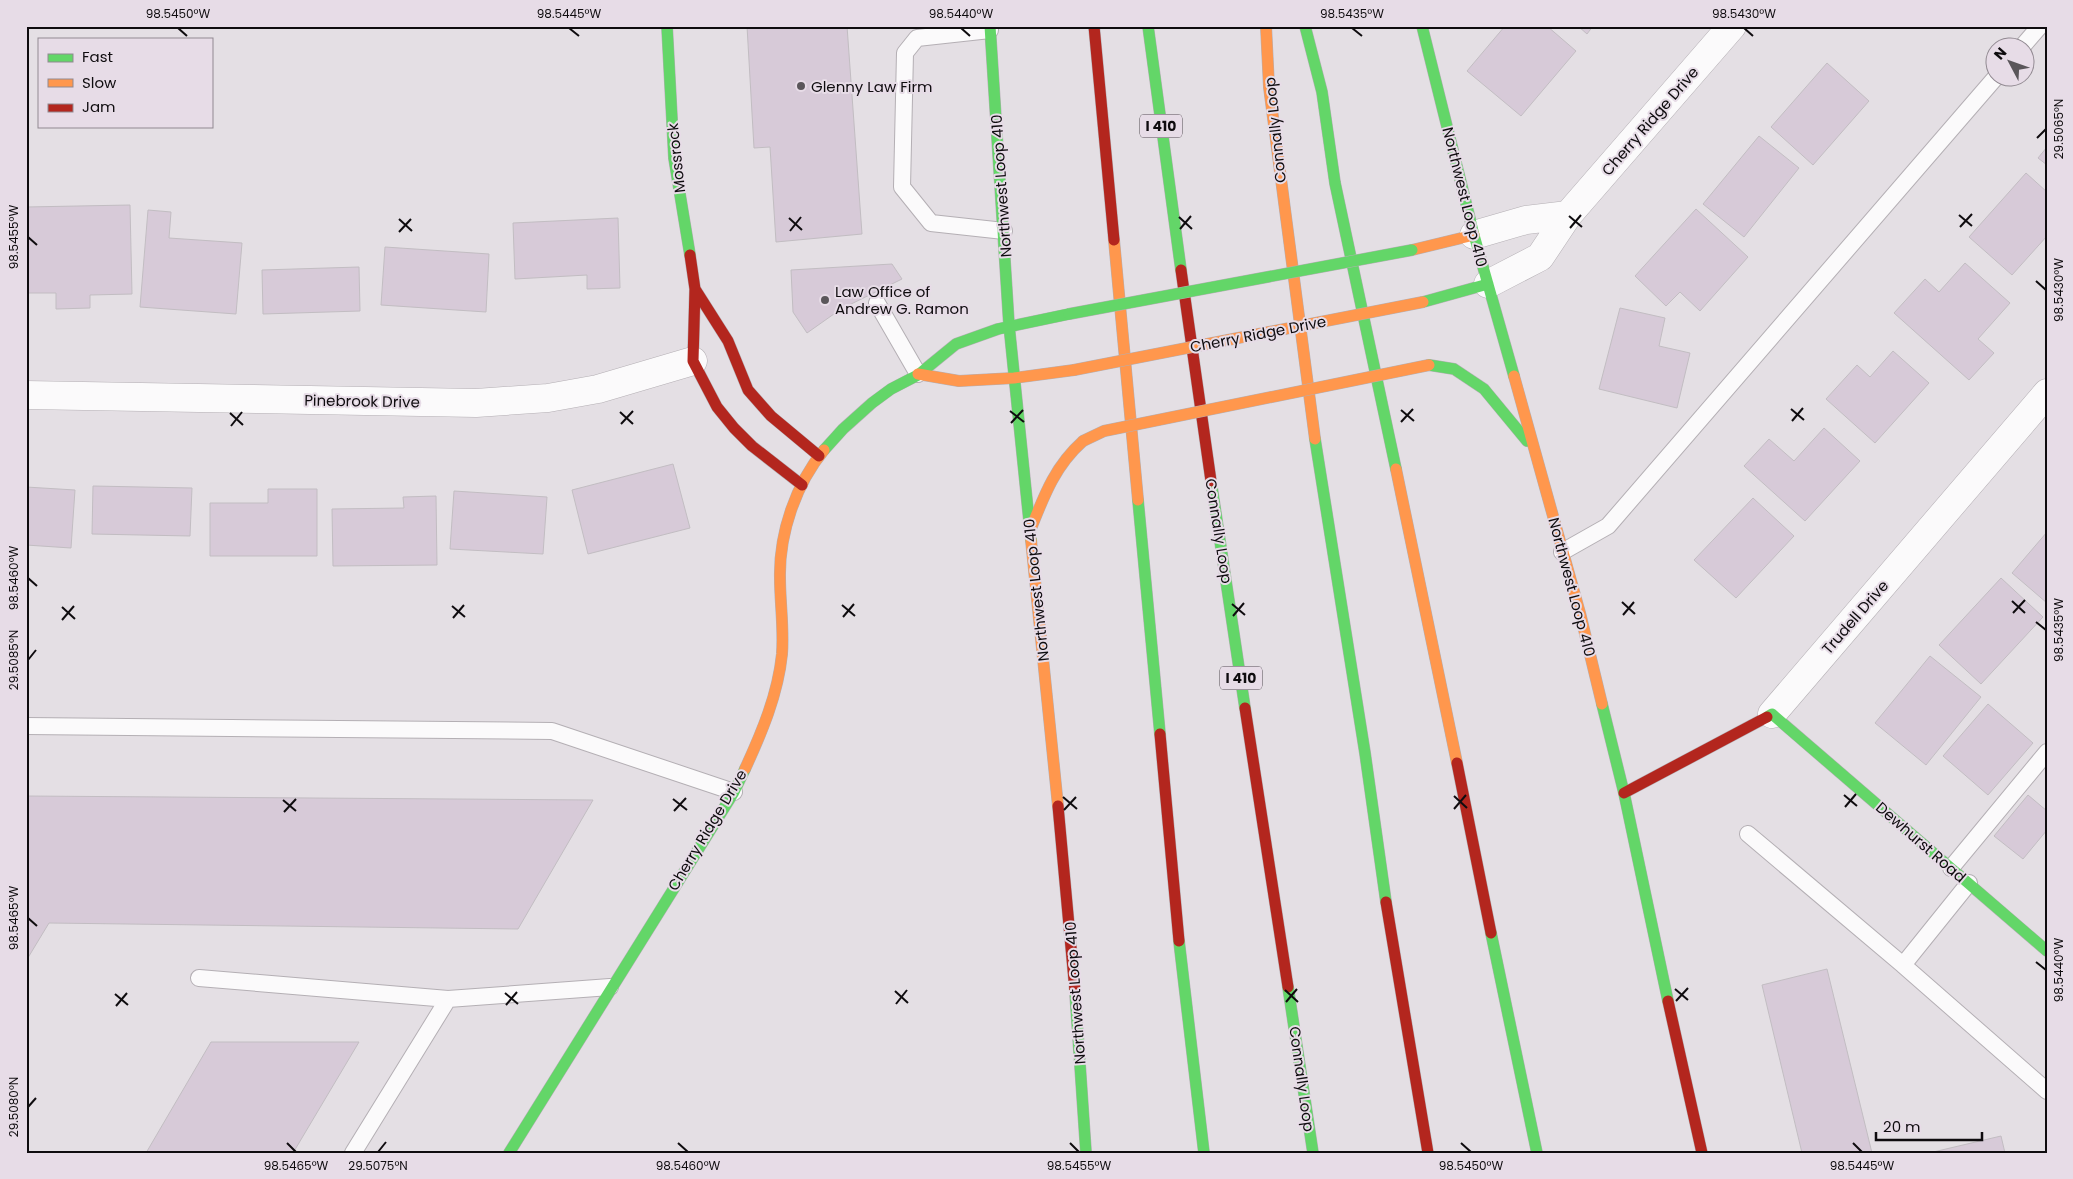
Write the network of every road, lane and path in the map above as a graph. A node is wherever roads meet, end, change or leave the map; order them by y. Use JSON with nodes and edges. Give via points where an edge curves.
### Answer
{"nodes":[{"id":1,"x":667,"y":26,"type":"edge"},
{"id":2,"x":1094,"y":26,"type":"edge"},
{"id":3,"x":1148,"y":26,"type":"edge"},
{"id":4,"x":1266,"y":26,"type":"edge"},
{"id":5,"x":1304,"y":26,"type":"edge"},
{"id":6,"x":1422,"y":26,"type":"edge"},
{"id":7,"x":1732,"y":26,"type":"edge"},
{"id":8,"x":2040,"y":26,"type":"edge"},
{"id":9,"x":990,"y":28,"type":"edge"},
{"id":10,"x":2030,"y":38,"type":"edge"},
{"id":11,"x":1986,"y":88,"type":"edge"},
{"id":12,"x":1568,"y":215,"type":"junction"},
{"id":13,"x":1004,"y":232,"type":"junction"},
{"id":14,"x":1474,"y":235,"type":"junction"},
{"id":15,"x":1488,"y":284,"type":"junction"},
{"id":16,"x":695,"y":289,"type":"junction"},
{"id":17,"x":877,"y":303,"type":"dead end"},
{"id":18,"x":1009,"y":325,"type":"junction"},
{"id":19,"x":693,"y":361,"type":"junction"},
{"id":20,"x":918,"y":374,"type":"junction"},
{"id":21,"x":1014,"y":378,"type":"junction"},
{"id":22,"x":2047,"y":393,"type":"edge"},
{"id":23,"x":26,"y":396,"type":"edge"},
{"id":24,"x":1533,"y":448,"type":"junction"},
{"id":25,"x":819,"y":456,"type":"junction"},
{"id":26,"x":802,"y":485,"type":"junction"},
{"id":27,"x":1030,"y":529,"type":"junction"},
{"id":28,"x":1562,"y":552,"type":"junction"},
{"id":29,"x":1772,"y":714,"type":"junction"},
{"id":30,"x":26,"y":726,"type":"edge"},
{"id":31,"x":2047,"y":752,"type":"edge"},
{"id":32,"x":734,"y":792,"type":"junction"},
{"id":33,"x":1624,"y":793,"type":"junction"},
{"id":34,"x":1748,"y":834,"type":"dead end"},
{"id":35,"x":1951,"y":868,"type":"junction"},
{"id":36,"x":1969,"y":883,"type":"junction"},
{"id":37,"x":2047,"y":951,"type":"edge"},
{"id":38,"x":1903,"y":965,"type":"junction"},
{"id":39,"x":199,"y":978,"type":"dead end"},
{"id":40,"x":610,"y":988,"type":"junction"},
{"id":41,"x":448,"y":999,"type":"junction"},
{"id":42,"x":2047,"y":1091,"type":"edge"},
{"id":43,"x":353,"y":1153,"type":"edge"},
{"id":44,"x":509,"y":1153,"type":"edge"},
{"id":45,"x":1086,"y":1153,"type":"edge"},
{"id":46,"x":1204,"y":1153,"type":"edge"},
{"id":47,"x":1313,"y":1153,"type":"edge"},
{"id":48,"x":1428,"y":1153,"type":"edge"},
{"id":49,"x":1537,"y":1153,"type":"edge"},
{"id":50,"x":1702,"y":1153,"type":"edge"}],
"edges":[{"from":1,"to":16,"type":"main road","name":"Mossrock","via":[[674,158]]},
{"from":2,"to":46,"type":"main road","via":[[1177,922]]},
{"from":3,"to":47,"type":"main road","name":"Connally Loop","number":"I 410","via":[[1206,449]]},
{"from":4,"to":48,"type":"main road","name":"Connally Loop","via":[[1270,87],[1314,443]]},
{"from":5,"to":49,"type":"main road","via":[[1322,92],[1335,183]]},
{"from":6,"to":14,"type":"main road","name":"Northwest Loop 410"},
{"from":7,"to":12,"type":"street","name":"Cherry Ridge Drive"},
{"from":8,"to":10,"type":"lane"},
{"from":9,"to":13,"type":"main road","name":"Northwest Loop 410"},
{"from":9,"to":13,"type":"lane","via":[[917,38],[905,53],[902,187],[931,223]]},
{"from":11,"to":28,"type":"lane","via":[[1608,526]]},
{"from":12,"to":14,"type":"street","name":"Cherry Ridge Drive","via":[[1526,220]]},
{"from":12,"to":15,"type":"street","name":"Cherry Ridge Drive","via":[[1540,257]]},
{"from":13,"to":18,"type":"main road","name":"Northwest Loop 410"},
{"from":14,"to":15,"type":"main road","name":"Northwest Loop 410"},
{"from":14,"to":18,"type":"main road","name":"Cherry Ridge Drive","bridge":true,"via":[[1412,250]]},
{"from":15,"to":21,"type":"main road","name":"Cherry Ridge Drive","bridge":true,"via":[[1423,302],[1074,370]]},
{"from":15,"to":24,"type":"main road","name":"Northwest Loop 410"},
{"from":16,"to":19,"type":"main road","name":"Mossrock"},
{"from":16,"to":25,"type":"main road","name":"Mossrock","via":[[728,341],[748,390],[771,416]]},
{"from":17,"to":20,"type":"lane"},
{"from":18,"to":20,"type":"main road","name":"Cherry Ridge Drive","via":[[954,345]]},
{"from":18,"to":21,"type":"main road","name":"Northwest Loop 410"},
{"from":19,"to":23,"type":"street","name":"Pinebrook Drive","via":[[598,389],[548,398],[476,403]]},
{"from":19,"to":26,"type":"main road","name":"Mossrock","via":[[717,407],[734,428]]},
{"from":20,"to":21,"type":"main road","name":"Cherry Ridge Drive","via":[[959,381]]},
{"from":20,"to":25,"type":"main road","name":"Cherry Ridge Drive","via":[[876,401]]},
{"from":21,"to":27,"type":"main road","name":"Northwest Loop 410"},
{"from":22,"to":29,"type":"street","name":"Trudell Drive"},
{"from":24,"to":27,"type":"main road","bridge":true,"via":[[1484,389],[1454,369],[1429,365],[1104,431],[1083,441],[1067,454],[1050,480]]},
{"from":24,"to":28,"type":"main road","name":"Northwest Loop 410"},
{"from":25,"to":26,"type":"main road","name":"Cherry Ridge Drive"},
{"from":26,"to":32,"type":"main road","name":"Cherry Ridge Drive","via":[[781,552],[782,654],[775,689],[758,739]]},
{"from":27,"to":45,"type":"main road","name":"Northwest Loop 410","via":[[1071,935]]},
{"from":28,"to":33,"type":"main road","name":"Northwest Loop 410"},
{"from":29,"to":33,"type":"main road","name":"Trudell Drive"},
{"from":29,"to":35,"type":"main road","name":"Dewhurst Road"},
{"from":30,"to":32,"type":"lane","via":[[552,730]]},
{"from":31,"to":35,"type":"lane"},
{"from":32,"to":40,"type":"main road","name":"Cherry Ridge Drive"},
{"from":33,"to":50,"type":"main road","name":"Northwest Loop 410"},
{"from":34,"to":38,"type":"lane"},
{"from":35,"to":36,"type":"main road","name":"Dewhurst Road"},
{"from":36,"to":37,"type":"main road","name":"Dewhurst Road"},
{"from":36,"to":38,"type":"lane"},
{"from":38,"to":42,"type":"lane"},
{"from":39,"to":41,"type":"lane"},
{"from":40,"to":41,"type":"lane"},
{"from":40,"to":44,"type":"main road","name":"Cherry Ridge Drive"},
{"from":41,"to":43,"type":"lane"}]}
